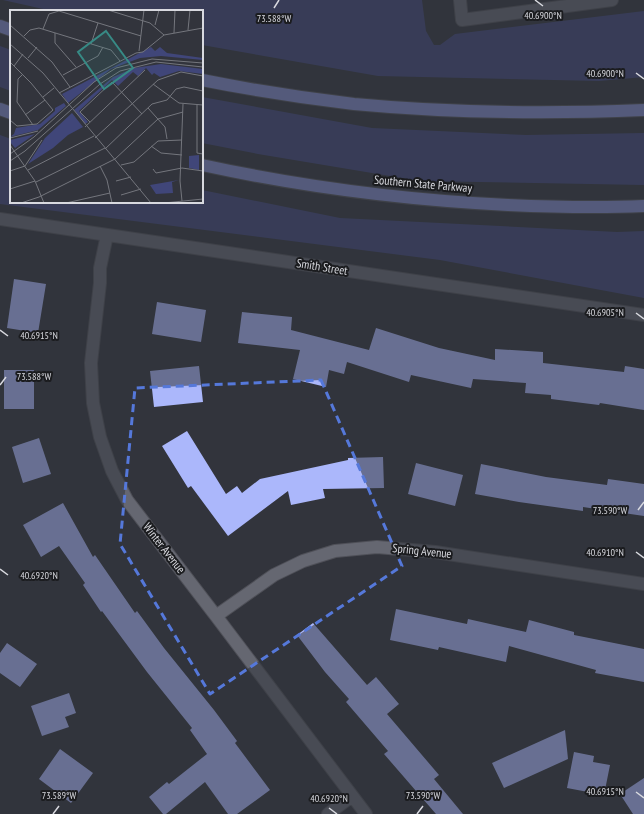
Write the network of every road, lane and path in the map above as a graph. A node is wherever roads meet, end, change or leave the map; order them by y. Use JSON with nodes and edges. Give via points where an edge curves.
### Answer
{"nodes":[{"id":1,"x":460,"y":0,"type":"edge"},
{"id":2,"x":612,"y":0,"type":"edge"},
{"id":3,"x":0,"y":26,"type":"edge"},
{"id":4,"x":10,"y":30,"type":"edge"},
{"id":5,"x":203,"y":80,"type":"edge"},
{"id":6,"x":0,"y":109,"type":"edge"},
{"id":7,"x":644,"y":110,"type":"edge"},
{"id":8,"x":10,"y":112,"type":"edge"},
{"id":9,"x":203,"y":165,"type":"edge"},
{"id":10,"x":644,"y":206,"type":"edge"},
{"id":11,"x":0,"y":219,"type":"edge"},
{"id":12,"x":107,"y":235,"type":"junction"},
{"id":13,"x":644,"y":316,"type":"edge"},
{"id":14,"x":644,"y":584,"type":"edge"},
{"id":15,"x":216,"y":616,"type":"junction"},
{"id":16,"x":352,"y":796,"type":"junction"},
{"id":17,"x":328,"y":814,"type":"edge"},
{"id":18,"x":366,"y":814,"type":"edge"}],
"edges":[{"from":1,"to":2,"type":"street","via":[[462,20]]},
{"from":3,"to":4,"type":"highway"},
{"from":5,"to":7,"type":"highway","via":[[354,104],[437,110]]},
{"from":6,"to":8,"type":"highway"},
{"from":9,"to":10,"type":"highway","name":"Southern State Parkway","via":[[297,183],[424,199],[552,207]]},
{"from":11,"to":12,"type":"street","name":"Smith Street"},
{"from":12,"to":13,"type":"street","name":"Smith Street"},
{"from":12,"to":15,"type":"street","name":"Winter Avenue","via":[[100,268],[91,363],[93,403],[100,437],[112,471],[127,500]]},
{"from":14,"to":15,"type":"street","name":"Spring Avenue","via":[[435,552],[377,547],[335,551],[303,561],[274,575]]},
{"from":15,"to":16,"type":"street","name":"Winter Avenue"},
{"from":16,"to":17,"type":"street"},
{"from":16,"to":18,"type":"street","name":"Winter Avenue"}]}
